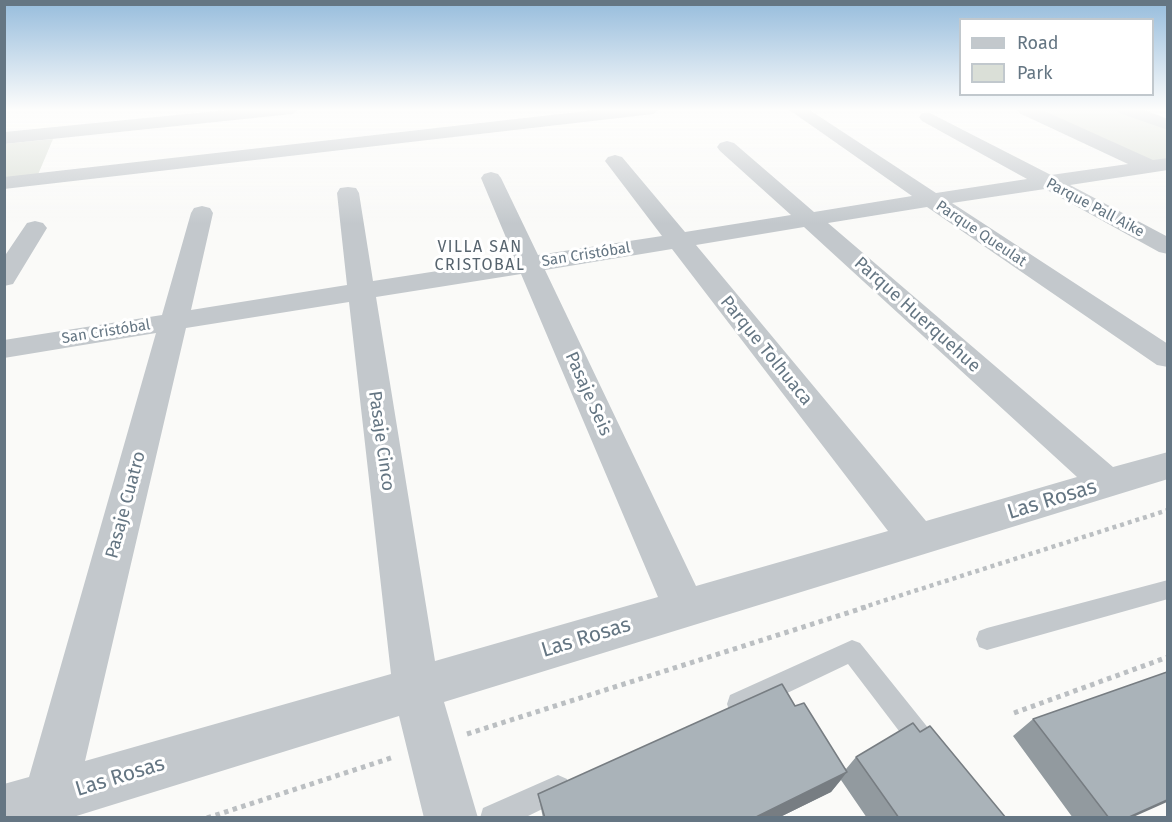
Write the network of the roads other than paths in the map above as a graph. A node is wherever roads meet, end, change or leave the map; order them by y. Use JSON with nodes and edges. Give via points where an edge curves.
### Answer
{"nodes":[{"id":1,"x":138,"y":147,"type":"edge"},
{"id":2,"x":321,"y":147,"type":"edge"},
{"id":3,"x":727,"y":147,"type":"dead end"},
{"id":4,"x":852,"y":147,"type":"edge"},
{"id":5,"x":984,"y":147,"type":"edge"},
{"id":6,"x":1114,"y":147,"type":"edge"},
{"id":7,"x":615,"y":161,"type":"dead end"},
{"id":8,"x":1162,"y":168,"type":"edge"},
{"id":9,"x":133,"y":169,"type":"junction"},
{"id":10,"x":491,"y":178,"type":"dead end"},
{"id":11,"x":1048,"y":182,"type":"junction"},
{"id":12,"x":4,"y":183,"type":"edge"},
{"id":13,"x":348,"y":193,"type":"dead end"},
{"id":14,"x":930,"y":200,"type":"junction"},
{"id":15,"x":202,"y":213,"type":"dead end"},
{"id":16,"x":809,"y":219,"type":"junction"},
{"id":17,"x":35,"y":228,"type":"dead end"},
{"id":18,"x":678,"y":240,"type":"junction"},
{"id":19,"x":1167,"y":247,"type":"edge"},
{"id":20,"x":530,"y":264,"type":"junction"},
{"id":21,"x":4,"y":278,"type":"edge"},
{"id":22,"x":360,"y":291,"type":"junction"},
{"id":23,"x":173,"y":322,"type":"junction"},
{"id":24,"x":4,"y":349,"type":"edge"},
{"id":25,"x":1167,"y":357,"type":"edge"},
{"id":26,"x":1167,"y":465,"type":"edge"},
{"id":27,"x":1107,"y":483,"type":"junction"},
{"id":28,"x":918,"y":540,"type":"junction"},
{"id":29,"x":1167,"y":590,"type":"edge"},
{"id":30,"x":685,"y":609,"type":"junction"},
{"id":31,"x":987,"y":639,"type":"dead end"},
{"id":32,"x":416,"y":689,"type":"junction"},
{"id":33,"x":722,"y":712,"type":"edge"},
{"id":34,"x":939,"y":762,"type":"edge"},
{"id":35,"x":580,"y":777,"type":"edge"},
{"id":36,"x":50,"y":798,"type":"junction"},
{"id":37,"x":4,"y":812,"type":"edge"},
{"id":38,"x":451,"y":818,"type":"edge"},
{"id":39,"x":493,"y":818,"type":"edge"}],
"edges":[{"from":1,"to":9,"type":"street"},
{"from":2,"to":9,"type":"street"},
{"from":3,"to":16,"type":"street","name":"Parque Huerquehue"},
{"from":4,"to":14,"type":"street","name":"Parque Queulat"},
{"from":5,"to":11,"type":"street","name":"Parque Pall Aike"},
{"from":6,"to":8,"type":"street"},
{"from":7,"to":18,"type":"street","name":"Parque Tolhuaca"},
{"from":8,"to":11,"type":"street","name":"San Cristóbal"},
{"from":9,"to":12,"type":"street"},
{"from":10,"to":20,"type":"street","name":"Pasaje Seis"},
{"from":11,"to":14,"type":"street","name":"San Cristóbal"},
{"from":11,"to":19,"type":"street","name":"Parque Pall Aike"},
{"from":13,"to":22,"type":"street","name":"Pasaje Cinco"},
{"from":14,"to":16,"type":"street","name":"San Cristóbal"},
{"from":14,"to":25,"type":"street","name":"Parque Queulat"},
{"from":15,"to":23,"type":"street","name":"Pasaje Cuatro"},
{"from":16,"to":18,"type":"street","name":"San Cristóbal"},
{"from":16,"to":27,"type":"street","name":"Parque Huerquehue"},
{"from":17,"to":21,"type":"street"},
{"from":18,"to":20,"type":"street","name":"San Cristóbal"},
{"from":18,"to":28,"type":"street","name":"Parque Tolhuaca"},
{"from":20,"to":22,"type":"street","name":"San Cristóbal"},
{"from":20,"to":30,"type":"street","name":"Pasaje Seis"},
{"from":22,"to":23,"type":"street","name":"San Cristóbal"},
{"from":22,"to":32,"type":"street","name":"Pasaje Cinco"},
{"from":23,"to":24,"type":"street","name":"San Cristóbal"},
{"from":23,"to":36,"type":"street","name":"Pasaje Cuatro"},
{"from":26,"to":27,"type":"street","name":"Las Rosas"},
{"from":27,"to":28,"type":"street","name":"Las Rosas"},
{"from":28,"to":30,"type":"street","name":"Las Rosas"},
{"from":29,"to":31,"type":"lane"},
{"from":30,"to":32,"type":"street","name":"Las Rosas"},
{"from":32,"to":36,"type":"street","name":"Las Rosas"},
{"from":32,"to":38,"type":"street","name":"Pasaje Cinco"},
{"from":33,"to":34,"type":"lane","via":[[852,651]]},
{"from":35,"to":39,"type":"lane"},
{"from":36,"to":37,"type":"street","name":"Las Rosas"}]}
